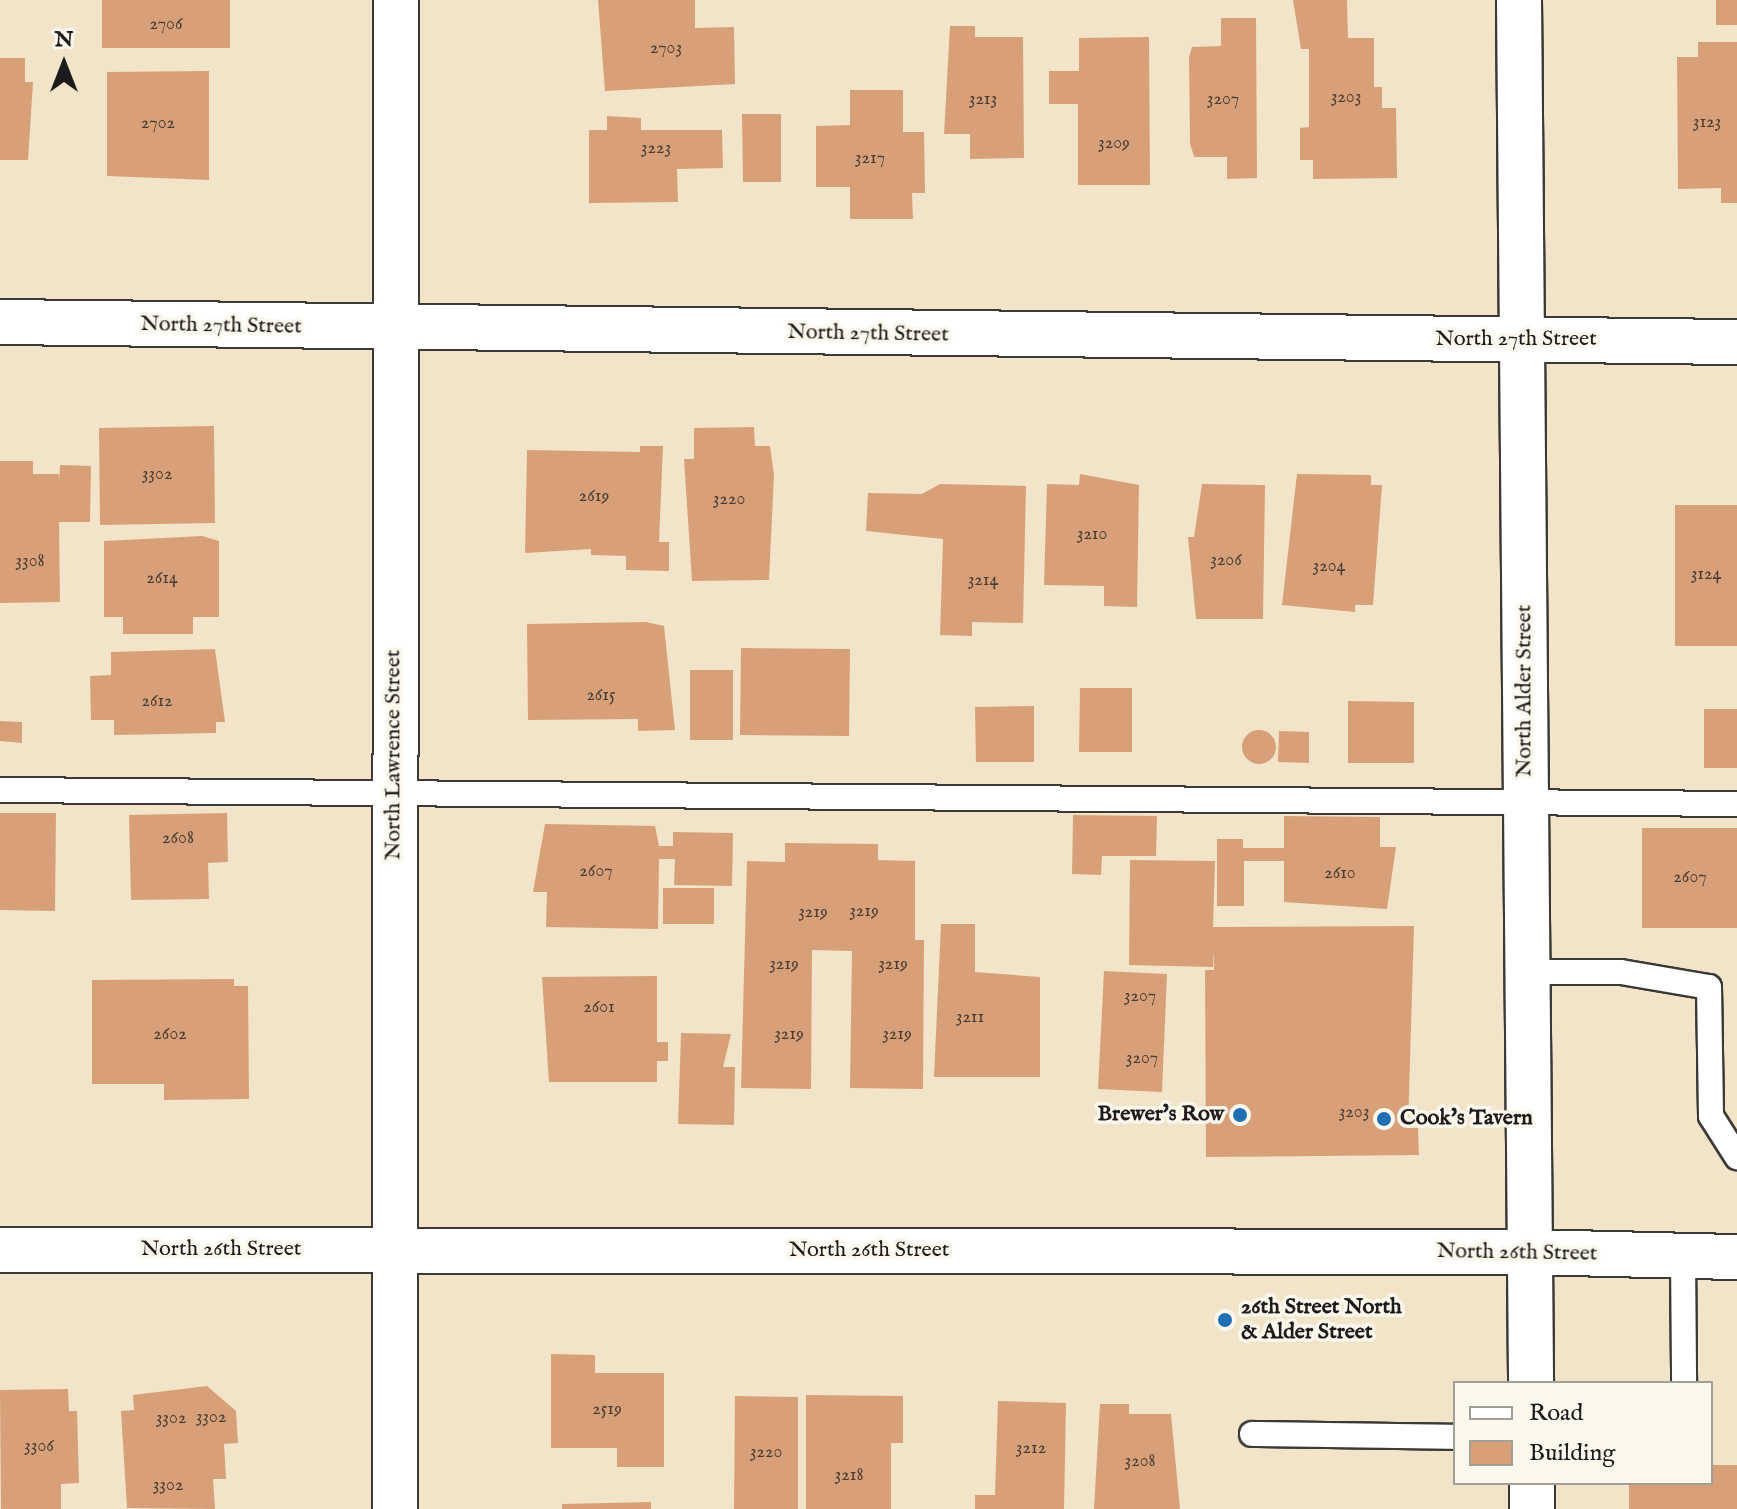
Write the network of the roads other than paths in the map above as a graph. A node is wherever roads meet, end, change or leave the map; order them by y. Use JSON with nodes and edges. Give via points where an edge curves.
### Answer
{"nodes":[{"id":1,"x":396,"y":0,"type":"edge"},
{"id":2,"x":1519,"y":0,"type":"edge"},
{"id":3,"x":0,"y":322,"type":"edge"},
{"id":4,"x":395,"y":329,"type":"junction"},
{"id":5,"x":1523,"y":341,"type":"junction"},
{"id":6,"x":1737,"y":342,"type":"edge"},
{"id":7,"x":0,"y":790,"type":"edge"},
{"id":8,"x":394,"y":793,"type":"junction"},
{"id":9,"x":1526,"y":802,"type":"junction"},
{"id":10,"x":1737,"y":804,"type":"edge"},
{"id":11,"x":1527,"y":972,"type":"junction"},
{"id":12,"x":1737,"y":1157,"type":"edge"},
{"id":13,"x":0,"y":1250,"type":"edge"},
{"id":14,"x":393,"y":1250,"type":"junction"},
{"id":15,"x":1529,"y":1252,"type":"junction"},
{"id":16,"x":1683,"y":1256,"type":"junction"},
{"id":17,"x":1737,"y":1257,"type":"edge"},
{"id":18,"x":1531,"y":1381,"type":"edge"},
{"id":19,"x":1684,"y":1381,"type":"edge"},
{"id":20,"x":1252,"y":1434,"type":"dead end"},
{"id":21,"x":1453,"y":1437,"type":"edge"},
{"id":22,"x":1532,"y":1485,"type":"edge"},
{"id":23,"x":395,"y":1509,"type":"edge"},
{"id":24,"x":1532,"y":1509,"type":"edge"}],
"edges":[{"from":1,"to":4,"type":"street","name":"North Lawrence Street"},
{"from":2,"to":5,"type":"street","name":"North Alder Street"},
{"from":3,"to":4,"type":"street","name":"North 27th Street"},
{"from":4,"to":5,"type":"street","name":"North 27th Street"},
{"from":4,"to":8,"type":"street","name":"North Lawrence Street"},
{"from":5,"to":6,"type":"street","name":"North 27th Street"},
{"from":5,"to":9,"type":"street","name":"North Alder Street"},
{"from":7,"to":8,"type":"lane"},
{"from":8,"to":9,"type":"lane"},
{"from":8,"to":14,"type":"street","name":"North Lawrence Street"},
{"from":9,"to":10,"type":"lane"},
{"from":9,"to":11,"type":"street","name":"North Alder Street"},
{"from":11,"to":12,"type":"lane","via":[[1621,972],[1709,987],[1711,1116]]},
{"from":11,"to":15,"type":"street","name":"North Alder Street"},
{"from":13,"to":14,"type":"street","name":"North 26th Street"},
{"from":14,"to":15,"type":"street","name":"North 26th Street"},
{"from":14,"to":23,"type":"street","name":"North Lawrence Street"},
{"from":15,"to":16,"type":"street","name":"North 26th Street"},
{"from":15,"to":18,"type":"street","name":"North Alder Street"},
{"from":16,"to":17,"type":"street","name":"North 26th Street"},
{"from":16,"to":19,"type":"lane"},
{"from":20,"to":21,"type":"lane"},
{"from":22,"to":24,"type":"street"}]}
